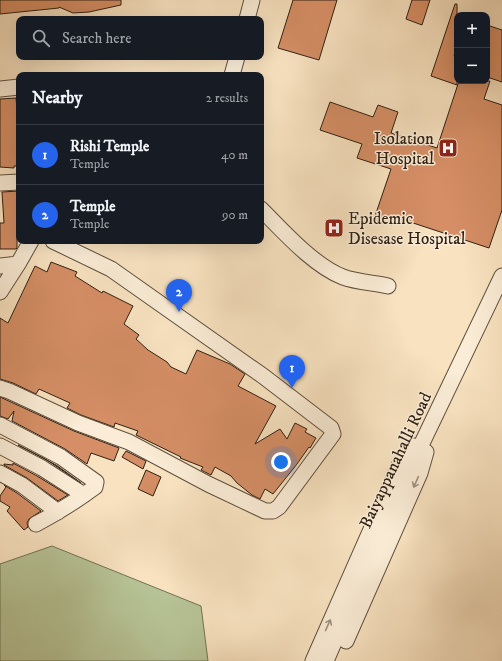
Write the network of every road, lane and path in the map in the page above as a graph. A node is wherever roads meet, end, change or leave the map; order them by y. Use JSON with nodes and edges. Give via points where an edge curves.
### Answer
{"nodes":[{"id":1,"x":252,"y":0,"type":"edge"},
{"id":2,"x":248,"y":16,"type":"edge"},
{"id":3,"x":236,"y":60,"type":"edge"},
{"id":4,"x":233,"y":72,"type":"edge"},
{"id":5,"x":16,"y":87,"type":"edge"},
{"id":6,"x":0,"y":89,"type":"edge"},
{"id":7,"x":16,"y":182,"type":"edge"},
{"id":8,"x":0,"y":183,"type":"edge"},
{"id":9,"x":264,"y":212,"type":"edge"},
{"id":10,"x":29,"y":244,"type":"edge"},
{"id":11,"x":59,"y":244,"type":"edge"},
{"id":12,"x":18,"y":264,"type":"junction"},
{"id":13,"x":0,"y":266,"type":"edge"},
{"id":14,"x":502,"y":276,"type":"edge"},
{"id":15,"x":388,"y":286,"type":"dead end"},
{"id":16,"x":0,"y":292,"type":"edge"},
{"id":17,"x":0,"y":388,"type":"edge"},
{"id":18,"x":435,"y":418,"type":"junction"},
{"id":19,"x":0,"y":425,"type":"edge"},
{"id":20,"x":0,"y":446,"type":"edge"},
{"id":21,"x":0,"y":474,"type":"edge"},
{"id":22,"x":84,"y":495,"type":"junction"},
{"id":23,"x":58,"y":512,"type":"junction"},
{"id":24,"x":36,"y":524,"type":"dead end"},
{"id":25,"x":312,"y":661,"type":"edge"},
{"id":26,"x":326,"y":661,"type":"edge"},
{"id":27,"x":337,"y":661,"type":"edge"}],
"edges":[{"from":1,"to":2,"type":"street"},
{"from":3,"to":4,"type":"street"},
{"from":5,"to":6,"type":"street"},
{"from":7,"to":8,"type":"street"},
{"from":9,"to":15,"type":"street","via":[[298,246],[322,264],[344,277]]},
{"from":10,"to":12,"type":"street"},
{"from":11,"to":17,"type":"street","via":[[118,274],[263,376],[331,428],[333,434],[279,507],[273,511],[266,511],[129,442],[78,423]]},
{"from":12,"to":13,"type":"street"},
{"from":12,"to":16,"type":"street"},
{"from":14,"to":18,"type":"street","name":"Baiyappanahalli Road"},
{"from":25,"to":18,"type":"street","one_way":true,"via":[[399,466]]},
{"from":18,"to":26,"type":"street","name":"Baiyappanahalli Road","via":[[402,485]]},
{"from":18,"to":27,"type":"street","one_way":true,"via":[[420,473]]},
{"from":19,"to":22,"type":"street","via":[[61,457],[89,476],[96,484]]},
{"from":20,"to":22,"type":"street","via":[[42,468]]},
{"from":21,"to":23,"type":"street","via":[[22,485]]},
{"from":22,"to":23,"type":"street"},
{"from":23,"to":24,"type":"street"}]}
